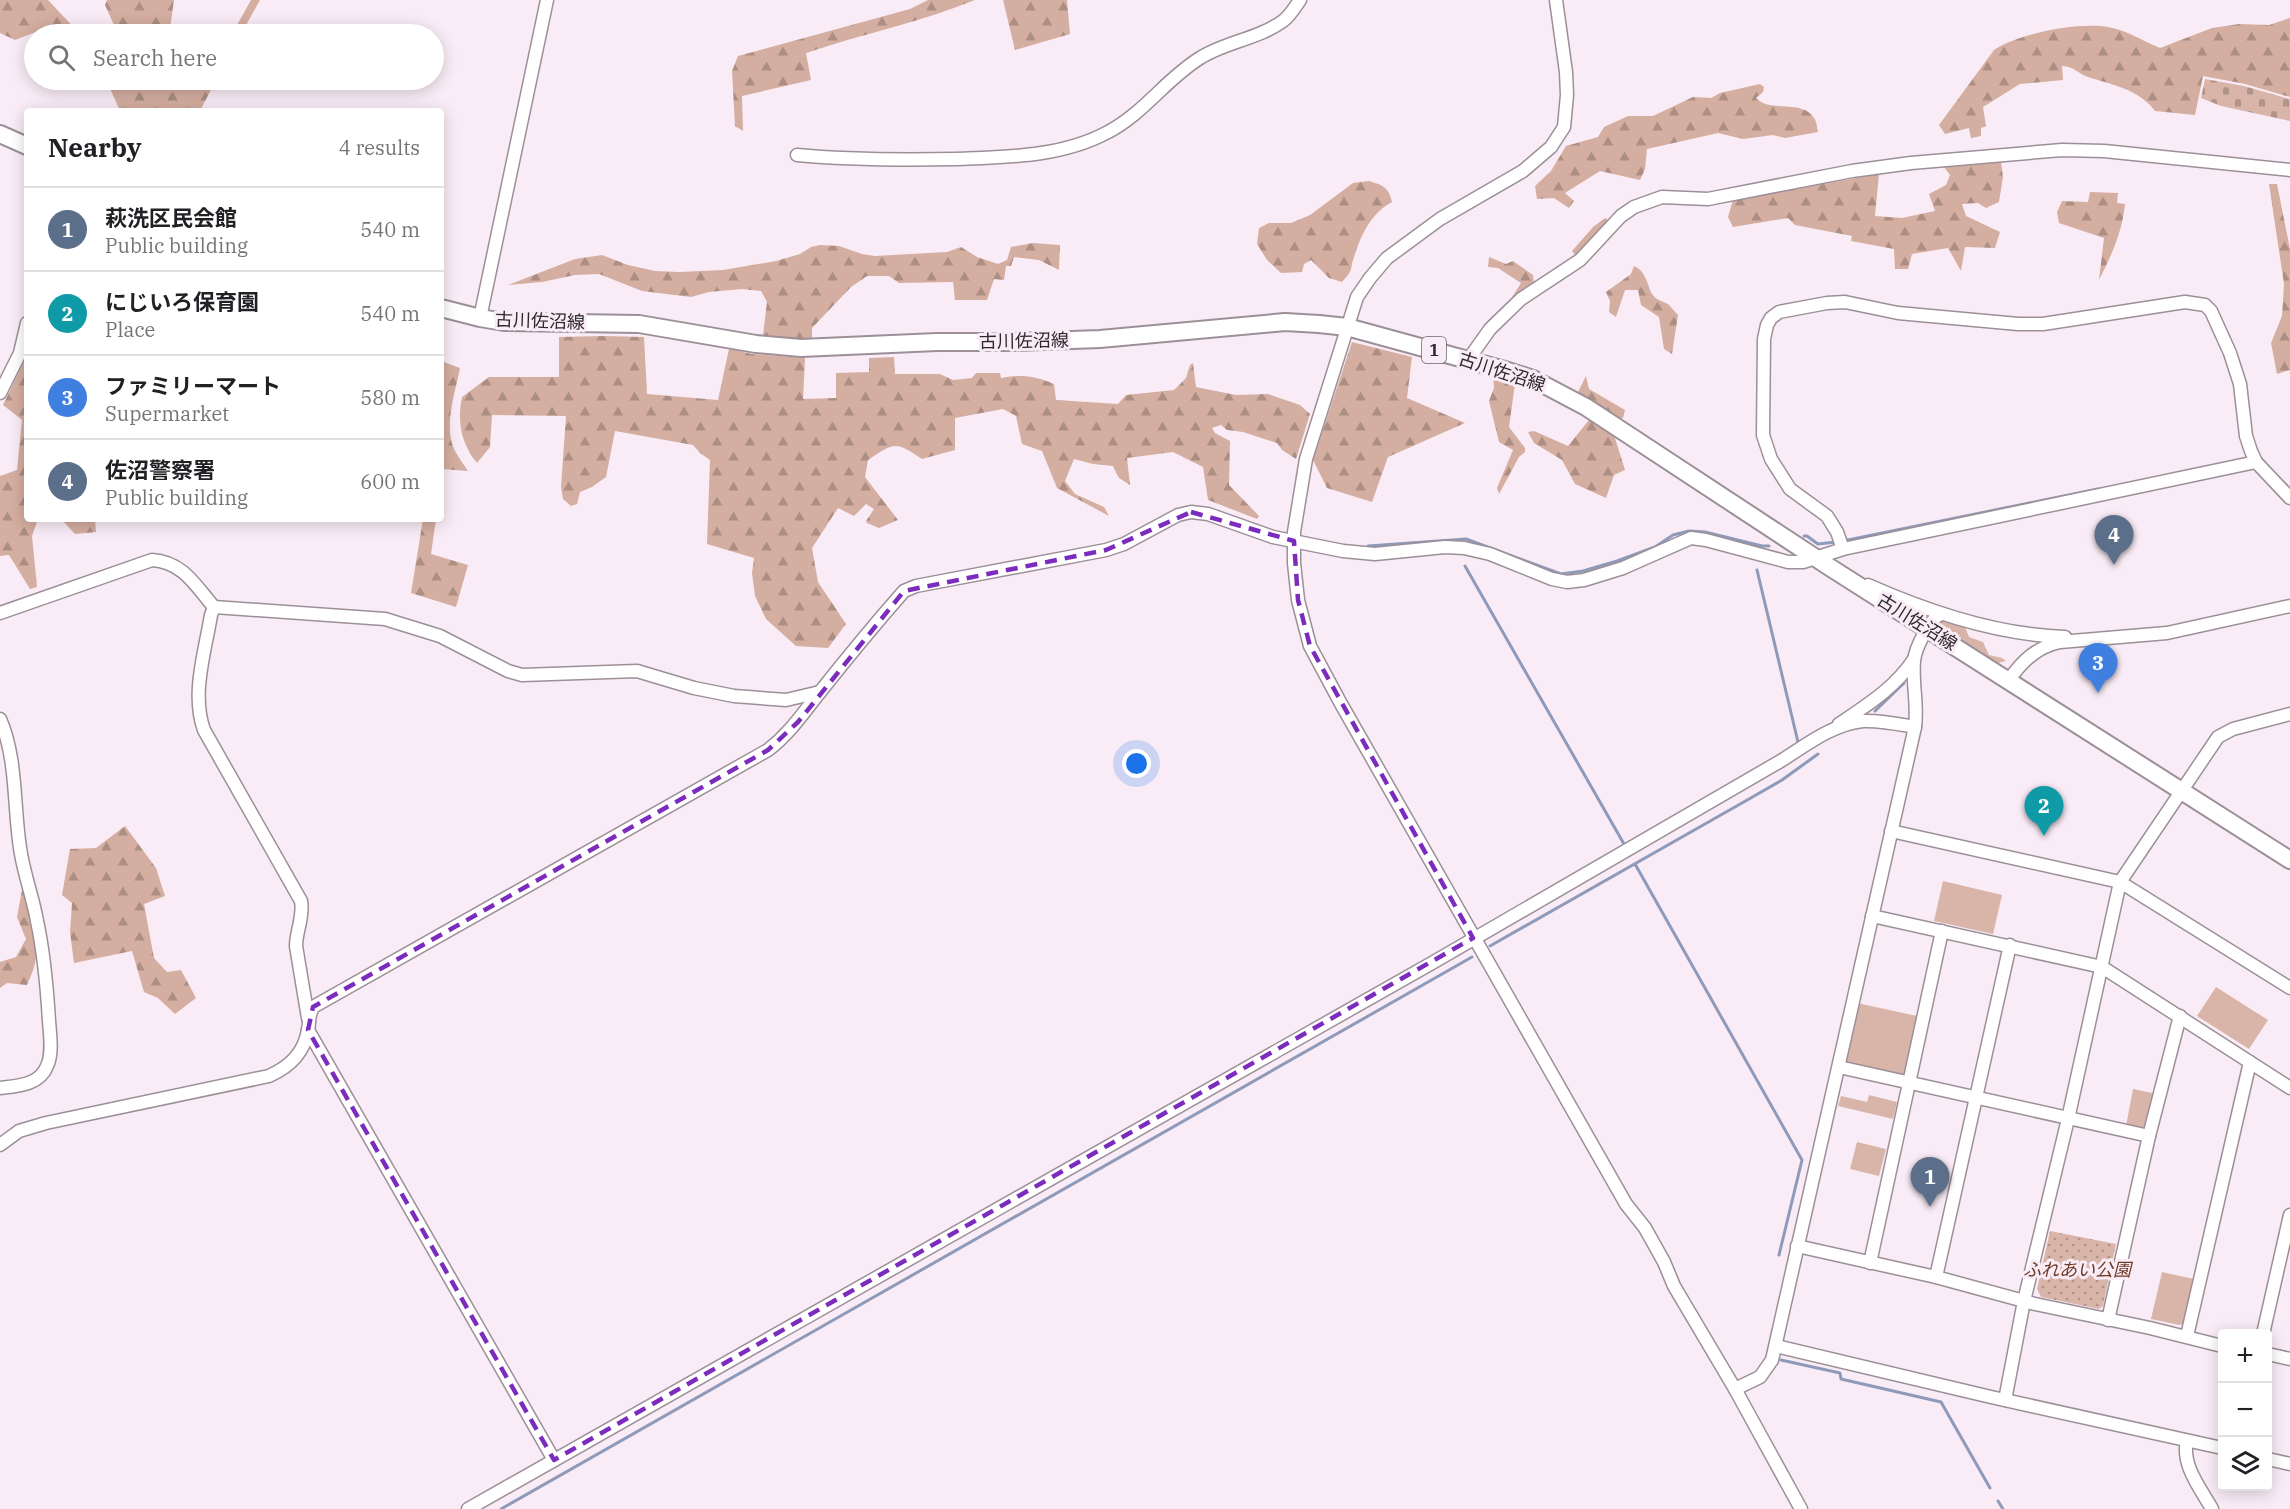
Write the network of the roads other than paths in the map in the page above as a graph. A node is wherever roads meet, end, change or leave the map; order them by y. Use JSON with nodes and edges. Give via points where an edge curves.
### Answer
{"nodes":[{"id":1,"x":547,"y":0,"type":"edge"},
{"id":2,"x":1300,"y":0,"type":"edge"},
{"id":3,"x":1556,"y":0,"type":"edge"},
{"id":4,"x":0,"y":134,"type":"edge"},
{"id":5,"x":24,"y":145,"type":"edge"},
{"id":6,"x":797,"y":155,"type":"dead end"},
{"id":7,"x":2290,"y":170,"type":"edge"},
{"id":8,"x":444,"y":309,"type":"edge"},
{"id":9,"x":480,"y":318,"type":"junction"},
{"id":10,"x":1347,"y":327,"type":"junction"},
{"id":11,"x":24,"y":338,"type":"edge"},
{"id":12,"x":1468,"y":360,"type":"junction"},
{"id":13,"x":0,"y":393,"type":"edge"},
{"id":14,"x":2253,"y":457,"type":"junction"},
{"id":15,"x":2290,"y":498,"type":"edge"},
{"id":16,"x":1294,"y":541,"type":"junction"},
{"id":17,"x":1843,"y":549,"type":"junction"},
{"id":18,"x":1817,"y":558,"type":"junction"},
{"id":19,"x":1831,"y":568,"type":"junction"},
{"id":20,"x":2290,"y":606,"type":"edge"},
{"id":21,"x":214,"y":607,"type":"junction"},
{"id":22,"x":0,"y":613,"type":"edge"},
{"id":23,"x":1942,"y":614,"type":"junction"},
{"id":24,"x":1927,"y":629,"type":"junction"},
{"id":25,"x":2107,"y":638,"type":"junction"},
{"id":26,"x":1914,"y":658,"type":"junction"},
{"id":27,"x":2009,"y":680,"type":"junction"},
{"id":28,"x":820,"y":692,"type":"junction"},
{"id":29,"x":2290,"y":714,"type":"edge"},
{"id":30,"x":0,"y":719,"type":"edge"},
{"id":31,"x":1915,"y":727,"type":"junction"},
{"id":32,"x":1826,"y":733,"type":"junction"},
{"id":33,"x":2181,"y":792,"type":"junction"},
{"id":34,"x":1891,"y":831,"type":"junction"},
{"id":35,"x":2290,"y":860,"type":"edge"},
{"id":36,"x":2120,"y":882,"type":"junction"},
{"id":37,"x":1872,"y":916,"type":"junction"},
{"id":38,"x":1942,"y":931,"type":"junction"},
{"id":39,"x":1473,"y":938,"type":"junction"},
{"id":40,"x":2010,"y":945,"type":"junction"},
{"id":41,"x":2102,"y":967,"type":"junction"},
{"id":42,"x":2290,"y":988,"type":"edge"},
{"id":43,"x":2180,"y":1016,"type":"junction"},
{"id":44,"x":308,"y":1024,"type":"junction"},
{"id":45,"x":2250,"y":1062,"type":"junction"},
{"id":46,"x":1839,"y":1067,"type":"junction"},
{"id":47,"x":1910,"y":1084,"type":"junction"},
{"id":48,"x":0,"y":1088,"type":"edge"},
{"id":49,"x":2290,"y":1088,"type":"edge"},
{"id":50,"x":1976,"y":1098,"type":"junction"},
{"id":51,"x":2068,"y":1119,"type":"junction"},
{"id":52,"x":2149,"y":1136,"type":"junction"},
{"id":53,"x":0,"y":1145,"type":"edge"},
{"id":54,"x":2290,"y":1215,"type":"edge"},
{"id":55,"x":1797,"y":1246,"type":"junction"},
{"id":56,"x":1870,"y":1263,"type":"junction"},
{"id":57,"x":1936,"y":1277,"type":"junction"},
{"id":58,"x":2024,"y":1301,"type":"junction"},
{"id":59,"x":2108,"y":1320,"type":"junction"},
{"id":60,"x":2264,"y":1329,"type":"edge"},
{"id":61,"x":2187,"y":1336,"type":"junction"},
{"id":62,"x":2218,"y":1345,"type":"edge"},
{"id":63,"x":1776,"y":1346,"type":"junction"},
{"id":64,"x":2272,"y":1355,"type":"edge"},
{"id":65,"x":2290,"y":1359,"type":"edge"},
{"id":66,"x":1735,"y":1389,"type":"junction"},
{"id":67,"x":2005,"y":1400,"type":"junction"},
{"id":68,"x":2187,"y":1441,"type":"junction"},
{"id":69,"x":2218,"y":1447,"type":"edge"},
{"id":70,"x":554,"y":1460,"type":"junction"},
{"id":71,"x":2272,"y":1460,"type":"edge"},
{"id":72,"x":2290,"y":1464,"type":"edge"},
{"id":73,"x":468,"y":1509,"type":"edge"},
{"id":74,"x":1801,"y":1509,"type":"edge"},
{"id":75,"x":2212,"y":1509,"type":"edge"}],
"edges":[{"from":1,"to":9,"type":"street"},
{"from":2,"to":6,"type":"street","via":[[1284,20],[1185,67],[1124,123],[1072,146],[1031,155],[969,158],[865,160]]},
{"from":3,"to":10,"type":"street","via":[[1567,95],[1564,127],[1551,147],[1523,171],[1440,219],[1387,258],[1357,297]]},
{"from":4,"to":5,"type":"main road"},
{"from":7,"to":12,"type":"street","via":[[2062,150],[1852,171],[1708,199],[1662,196],[1621,216],[1580,260],[1521,299],[1490,329]]},
{"from":8,"to":9,"type":"main road","name":"古川佐沼線","number":"1"},
{"from":9,"to":10,"type":"main road","name":"古川佐沼線","number":"1","via":[[504,322],[639,324],[801,348],[1100,339],[1284,322]]},
{"from":10,"to":12,"type":"main road","name":"古川佐沼線","number":"1"},
{"from":10,"to":16,"type":"street","via":[[1306,459]]},
{"from":11,"to":13,"type":"street","via":[[21,353]]},
{"from":12,"to":18,"type":"main road","name":"古川佐沼線","number":"1","via":[[1533,379],[1586,407]]},
{"from":14,"to":15,"type":"street"},
{"from":14,"to":17,"type":"street"},
{"from":14,"to":17,"type":"street","via":[[2236,374],[2218,326],[2205,305],[2185,303],[2043,324],[1898,314],[1845,302],[1791,308],[1779,312],[1767,325],[1763,435],[1786,484],[1827,516]]},
{"from":16,"to":18,"type":"street","via":[[1375,554],[1464,548],[1567,582],[1623,568],[1691,538],[1788,562]]},
{"from":16,"to":28,"type":"street","via":[[1191,512],[1106,550],[916,586],[904,591]]},
{"from":16,"to":39,"type":"street","via":[[1298,600],[1310,646]]},
{"from":17,"to":18,"type":"street"},
{"from":18,"to":19,"type":"main road","name":"古川佐沼線","number":"1"},
{"from":19,"to":23,"type":"street"},
{"from":19,"to":24,"type":"main road","name":"古川佐沼線","number":"1"},
{"from":20,"to":25,"type":"street","via":[[2168,633]]},
{"from":21,"to":22,"type":"street","via":[[181,569],[173,563],[152,560]]},
{"from":21,"to":28,"type":"street","via":[[385,619],[440,636],[522,675],[637,671],[734,696],[786,700]]},
{"from":21,"to":44,"type":"street","via":[[198,697],[200,719],[301,901],[296,946]]},
{"from":23,"to":24,"type":"street","via":[[1935,616]]},
{"from":23,"to":25,"type":"street","via":[[2051,636]]},
{"from":24,"to":26,"type":"street"},
{"from":24,"to":27,"type":"main road","name":"古川佐沼線","number":"1"},
{"from":25,"to":27,"type":"street","via":[[2045,645],[2024,661]]},
{"from":26,"to":31,"type":"street"},
{"from":26,"to":32,"type":"street","via":[[1905,674],[1889,689]]},
{"from":27,"to":33,"type":"main road","name":"古川佐沼線","number":"1"},
{"from":28,"to":44,"type":"street","via":[[783,738],[753,760],[313,1007]]},
{"from":29,"to":33,"type":"street","via":[[2225,732],[2213,743]]},
{"from":30,"to":48,"type":"street","via":[[10,759],[21,854],[38,924],[50,1036],[48,1066],[42,1074],[22,1085]]},
{"from":31,"to":32,"type":"street","via":[[1863,721]]},
{"from":31,"to":34,"type":"street"},
{"from":32,"to":39,"type":"street"},
{"from":33,"to":35,"type":"main road","name":"古川佐沼線","number":"1"},
{"from":33,"to":36,"type":"street"},
{"from":34,"to":36,"type":"street"},
{"from":34,"to":37,"type":"street"},
{"from":36,"to":41,"type":"street"},
{"from":36,"to":42,"type":"street"},
{"from":37,"to":38,"type":"street"},
{"from":37,"to":46,"type":"street"},
{"from":38,"to":40,"type":"street"},
{"from":38,"to":47,"type":"street"},
{"from":39,"to":66,"type":"street","via":[[1626,1204],[1645,1228]]},
{"from":39,"to":70,"type":"street"},
{"from":40,"to":41,"type":"street"},
{"from":40,"to":50,"type":"street"},
{"from":41,"to":43,"type":"street"},
{"from":41,"to":51,"type":"street"},
{"from":43,"to":45,"type":"street"},
{"from":43,"to":52,"type":"street"},
{"from":44,"to":53,"type":"street","via":[[303,1046],[292,1064],[269,1076],[45,1123],[19,1131]]},
{"from":44,"to":70,"type":"street"},
{"from":45,"to":49,"type":"street"},
{"from":45,"to":61,"type":"street"},
{"from":46,"to":47,"type":"street"},
{"from":46,"to":55,"type":"street"},
{"from":47,"to":50,"type":"street"},
{"from":47,"to":56,"type":"street"},
{"from":50,"to":51,"type":"street"},
{"from":50,"to":57,"type":"street"},
{"from":51,"to":52,"type":"street"},
{"from":51,"to":58,"type":"street"},
{"from":52,"to":59,"type":"street"},
{"from":54,"to":60,"type":"street"},
{"from":55,"to":56,"type":"street"},
{"from":55,"to":63,"type":"street"},
{"from":56,"to":57,"type":"street"},
{"from":57,"to":58,"type":"street"},
{"from":58,"to":59,"type":"street"},
{"from":58,"to":67,"type":"street"},
{"from":59,"to":61,"type":"street"},
{"from":61,"to":62,"type":"street"},
{"from":63,"to":66,"type":"street","via":[[1760,1377]]},
{"from":63,"to":67,"type":"street"},
{"from":64,"to":65,"type":"street"},
{"from":66,"to":74,"type":"street"},
{"from":67,"to":68,"type":"street"},
{"from":68,"to":69,"type":"street"},
{"from":68,"to":75,"type":"street","via":[[2186,1461]]},
{"from":70,"to":73,"type":"street"},
{"from":71,"to":72,"type":"street"}]}
